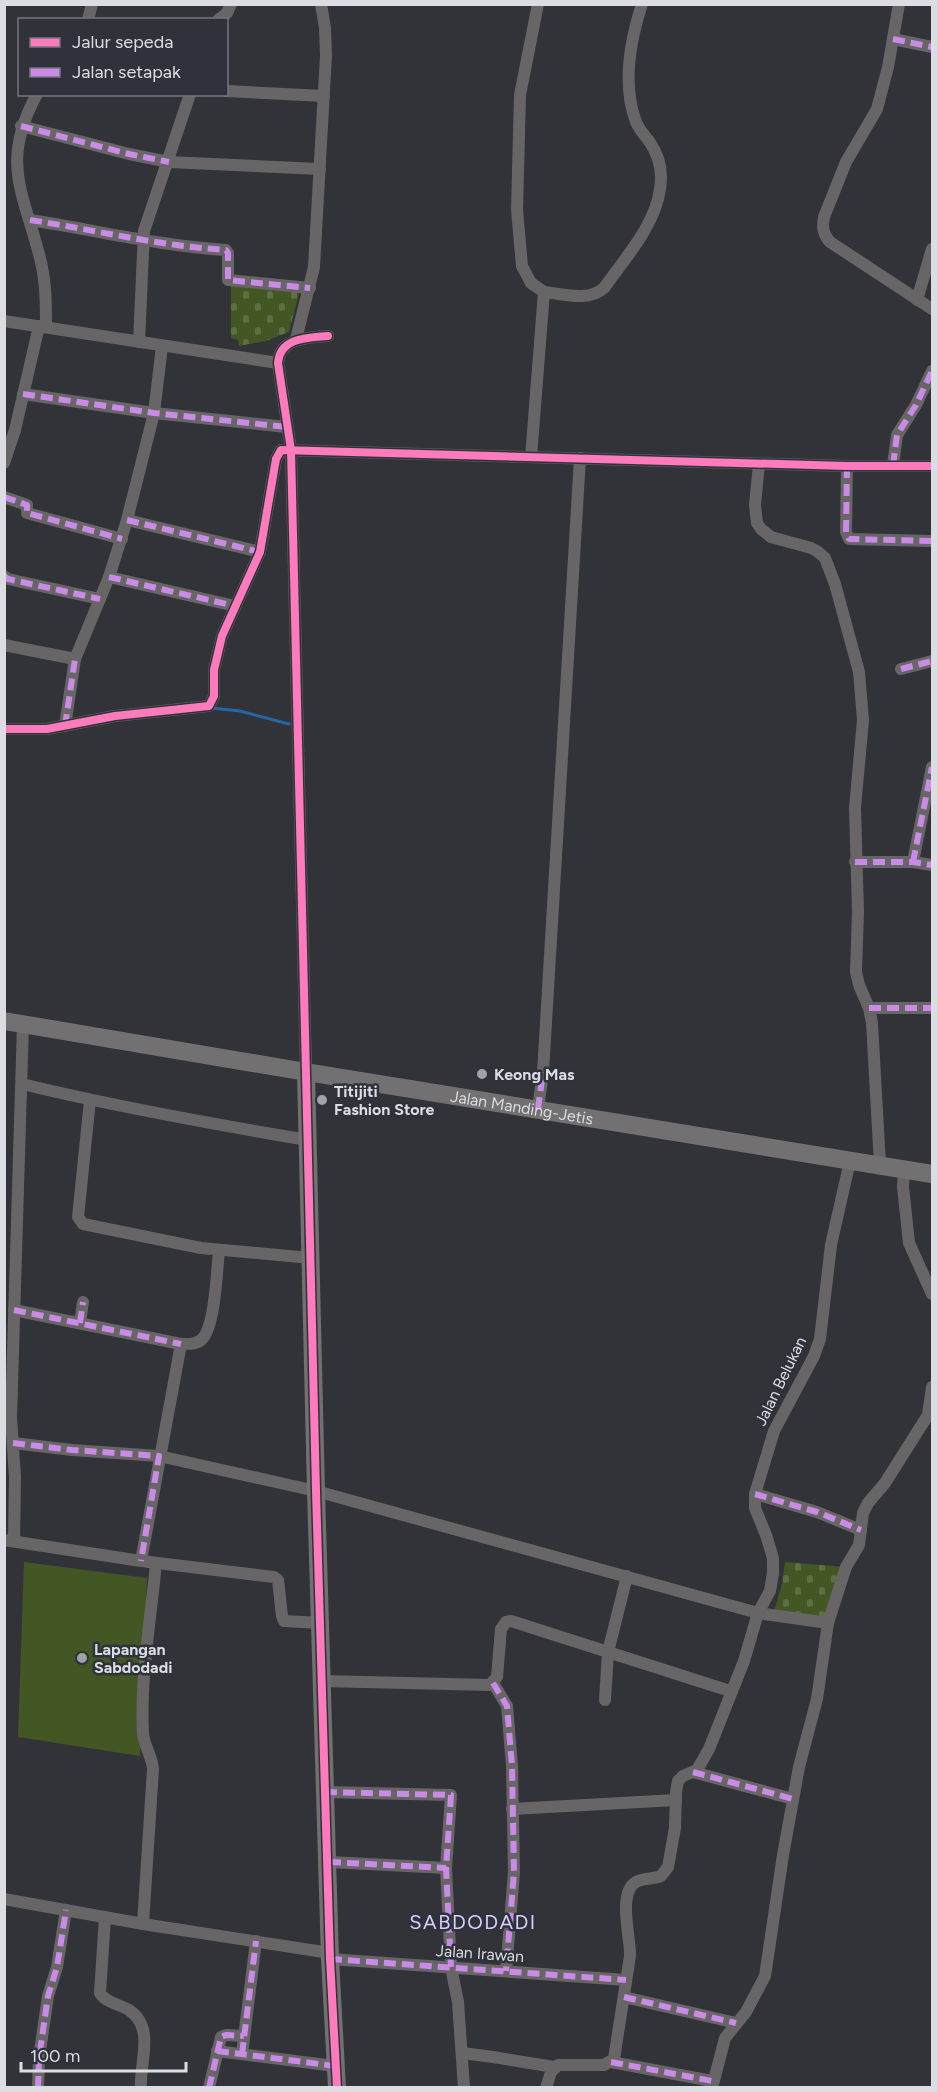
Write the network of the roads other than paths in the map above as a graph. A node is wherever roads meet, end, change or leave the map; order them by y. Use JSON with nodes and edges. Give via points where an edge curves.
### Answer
{"nodes":[{"id":1,"x":231,"y":4,"type":"edge"},
{"id":2,"x":321,"y":4,"type":"edge"},
{"id":3,"x":538,"y":4,"type":"edge"},
{"id":4,"x":642,"y":4,"type":"edge"},
{"id":5,"x":899,"y":4,"type":"edge"},
{"id":6,"x":221,"y":18,"type":"edge"},
{"id":7,"x":893,"y":39,"type":"junction"},
{"id":8,"x":933,"y":46,"type":"edge"},
{"id":9,"x":228,"y":91,"type":"edge"},
{"id":10,"x":36,"y":96,"type":"edge"},
{"id":11,"x":189,"y":96,"type":"edge"},
{"id":12,"x":324,"y":96,"type":"junction"},
{"id":13,"x":21,"y":126,"type":"junction"},
{"id":14,"x":169,"y":162,"type":"junction"},
{"id":15,"x":320,"y":169,"type":"junction"},
{"id":16,"x":30,"y":220,"type":"junction"},
{"id":17,"x":143,"y":241,"type":"junction"},
{"id":18,"x":933,"y":249,"type":"edge"},
{"id":19,"x":310,"y":288,"type":"junction"},
{"id":20,"x":544,"y":292,"type":"junction"},
{"id":21,"x":917,"y":300,"type":"junction"},
{"id":22,"x":933,"y":309,"type":"edge"},
{"id":23,"x":4,"y":321,"type":"edge"},
{"id":24,"x":42,"y":327,"type":"junction"},
{"id":25,"x":328,"y":336,"type":"dead end"},
{"id":26,"x":296,"y":339,"type":"junction"},
{"id":27,"x":140,"y":342,"type":"junction"},
{"id":28,"x":162,"y":346,"type":"junction"},
{"id":29,"x":278,"y":363,"type":"junction"},
{"id":30,"x":933,"y":370,"type":"edge"},
{"id":31,"x":23,"y":394,"type":"junction"},
{"id":32,"x":154,"y":413,"type":"junction"},
{"id":33,"x":287,"y":427,"type":"junction"},
{"id":34,"x":291,"y":450,"type":"junction"},
{"id":35,"x":531,"y":457,"type":"junction"},
{"id":36,"x":580,"y":458,"type":"junction"},
{"id":37,"x":4,"y":463,"type":"edge"},
{"id":38,"x":759,"y":464,"type":"junction"},
{"id":39,"x":893,"y":465,"type":"junction"},
{"id":40,"x":847,"y":466,"type":"junction"},
{"id":41,"x":933,"y":466,"type":"edge"},
{"id":42,"x":4,"y":497,"type":"edge"},
{"id":43,"x":127,"y":520,"type":"junction"},
{"id":44,"x":122,"y":539,"type":"junction"},
{"id":45,"x":933,"y":541,"type":"edge"},
{"id":46,"x":260,"y":552,"type":"junction"},
{"id":47,"x":4,"y":576,"type":"edge"},
{"id":48,"x":108,"y":577,"type":"junction"},
{"id":49,"x":100,"y":599,"type":"junction"},
{"id":50,"x":235,"y":606,"type":"junction"},
{"id":51,"x":4,"y":645,"type":"edge"},
{"id":52,"x":75,"y":659,"type":"junction"},
{"id":53,"x":933,"y":661,"type":"edge"},
{"id":54,"x":901,"y":669,"type":"dead end"},
{"id":55,"x":65,"y":726,"type":"junction"},
{"id":56,"x":4,"y":729,"type":"edge"},
{"id":57,"x":933,"y":767,"type":"edge"},
{"id":58,"x":855,"y":862,"type":"junction"},
{"id":59,"x":913,"y":862,"type":"junction"},
{"id":60,"x":933,"y":866,"type":"edge"},
{"id":61,"x":869,"y":1008,"type":"junction"},
{"id":62,"x":933,"y":1008,"type":"edge"},
{"id":63,"x":4,"y":1021,"type":"edge"},
{"id":64,"x":23,"y":1024,"type":"junction"},
{"id":65,"x":306,"y":1072,"type":"junction"},
{"id":66,"x":22,"y":1084,"type":"junction"},
{"id":67,"x":90,"y":1100,"type":"junction"},
{"id":68,"x":538,"y":1109,"type":"junction"},
{"id":69,"x":308,"y":1140,"type":"junction"},
{"id":70,"x":850,"y":1161,"type":"junction"},
{"id":71,"x":880,"y":1165,"type":"junction"},
{"id":72,"x":904,"y":1169,"type":"junction"},
{"id":73,"x":933,"y":1174,"type":"edge"},
{"id":74,"x":219,"y":1250,"type":"junction"},
{"id":75,"x":311,"y":1258,"type":"junction"},
{"id":76,"x":933,"y":1294,"type":"edge"},
{"id":77,"x":83,"y":1302,"type":"dead end"},
{"id":78,"x":14,"y":1310,"type":"junction"},
{"id":79,"x":80,"y":1323,"type":"junction"},
{"id":80,"x":181,"y":1344,"type":"junction"},
{"id":81,"x":933,"y":1387,"type":"edge"},
{"id":82,"x":13,"y":1443,"type":"junction"},
{"id":83,"x":159,"y":1456,"type":"junction"},
{"id":84,"x":316,"y":1491,"type":"junction"},
{"id":85,"x":755,"y":1494,"type":"junction"},
{"id":86,"x":861,"y":1530,"type":"junction"},
{"id":87,"x":9,"y":1540,"type":"edge"},
{"id":88,"x":141,"y":1562,"type":"junction"},
{"id":89,"x":156,"y":1563,"type":"junction"},
{"id":90,"x":627,"y":1576,"type":"junction"},
{"id":91,"x":758,"y":1613,"type":"junction"},
{"id":92,"x":321,"y":1623,"type":"junction"},
{"id":93,"x":828,"y":1623,"type":"junction"},
{"id":94,"x":608,"y":1652,"type":"junction"},
{"id":95,"x":322,"y":1681,"type":"junction"},
{"id":96,"x":494,"y":1683,"type":"junction"},
{"id":97,"x":730,"y":1691,"type":"junction"},
{"id":98,"x":605,"y":1700,"type":"dead end"},
{"id":99,"x":693,"y":1772,"type":"junction"},
{"id":100,"x":325,"y":1792,"type":"junction"},
{"id":101,"x":793,"y":1799,"type":"junction"},
{"id":102,"x":676,"y":1800,"type":"junction"},
{"id":103,"x":512,"y":1809,"type":"junction"},
{"id":104,"x":329,"y":1862,"type":"junction"},
{"id":105,"x":446,"y":1868,"type":"junction"},
{"id":106,"x":4,"y":1899,"type":"edge"},
{"id":107,"x":66,"y":1910,"type":"junction"},
{"id":108,"x":105,"y":1917,"type":"junction"},
{"id":109,"x":143,"y":1924,"type":"junction"},
{"id":110,"x":256,"y":1941,"type":"junction"},
{"id":111,"x":330,"y":1956,"type":"junction"},
{"id":112,"x":451,"y":1967,"type":"junction"},
{"id":113,"x":506,"y":1971,"type":"junction"},
{"id":114,"x":626,"y":1980,"type":"junction"},
{"id":115,"x":624,"y":1997,"type":"junction"},
{"id":116,"x":736,"y":2023,"type":"junction"},
{"id":117,"x":244,"y":2036,"type":"junction"},
{"id":118,"x":217,"y":2051,"type":"junction"},
{"id":119,"x":242,"y":2054,"type":"junction"},
{"id":120,"x":462,"y":2054,"type":"junction"},
{"id":121,"x":611,"y":2062,"type":"junction"},
{"id":122,"x":335,"y":2066,"type":"junction"},
{"id":123,"x":554,"y":2067,"type":"junction"},
{"id":124,"x":712,"y":2084,"type":"edge"},
{"id":125,"x":38,"y":2088,"type":"edge"},
{"id":126,"x":141,"y":2088,"type":"edge"},
{"id":127,"x":209,"y":2088,"type":"edge"},
{"id":128,"x":337,"y":2088,"type":"edge"},
{"id":129,"x":464,"y":2088,"type":"edge"},
{"id":130,"x":546,"y":2088,"type":"edge"}],
"edges":[{"from":1,"to":6,"type":"street"},
{"from":2,"to":12,"type":"street"},
{"from":3,"to":20,"type":"street","via":[[520,95],[517,210],[522,266],[531,283]]},
{"from":4,"to":20,"type":"street","via":[[628,88],[637,126],[654,149],[660,166],[658,201],[645,229],[598,293],[586,297]]},
{"from":5,"to":7,"type":"street"},
{"from":7,"to":8,"type":"street"},
{"from":7,"to":21,"type":"street","via":[[877,109],[846,162],[823,225],[830,242]]},
{"from":9,"to":12,"type":"street"},
{"from":10,"to":13,"type":"street"},
{"from":11,"to":14,"type":"street"},
{"from":12,"to":15,"type":"street"},
{"from":13,"to":14,"type":"street"},
{"from":13,"to":16,"type":"street","via":[[14,171],[17,190]]},
{"from":14,"to":15,"type":"street"},
{"from":14,"to":17,"type":"street"},
{"from":15,"to":19,"type":"street"},
{"from":16,"to":17,"type":"street"},
{"from":16,"to":24,"type":"street","via":[[44,279]]},
{"from":17,"to":19,"type":"street","via":[[226,250],[228,280]]},
{"from":17,"to":27,"type":"street"},
{"from":18,"to":21,"type":"street"},
{"from":19,"to":26,"type":"street"},
{"from":20,"to":35,"type":"street"},
{"from":21,"to":22,"type":"street"},
{"from":23,"to":24,"type":"street"},
{"from":24,"to":27,"type":"street"},
{"from":24,"to":31,"type":"street"},
{"from":25,"to":26,"type":"street"},
{"from":26,"to":29,"type":"street","via":[[281,351]]},
{"from":27,"to":28,"type":"street"},
{"from":28,"to":29,"type":"street"},
{"from":28,"to":32,"type":"street"},
{"from":29,"to":33,"type":"street"},
{"from":30,"to":39,"type":"street","via":[[897,435]]},
{"from":31,"to":32,"type":"street"},
{"from":31,"to":37,"type":"street"},
{"from":32,"to":33,"type":"street"},
{"from":32,"to":43,"type":"street"},
{"from":33,"to":34,"type":"street"},
{"from":34,"to":35,"type":"street"},
{"from":34,"to":46,"type":"street","via":[[278,454]]},
{"from":34,"to":65,"type":"street"},
{"from":35,"to":36,"type":"street"},
{"from":36,"to":38,"type":"street"},
{"from":36,"to":68,"type":"street"},
{"from":38,"to":40,"type":"street"},
{"from":38,"to":58,"type":"street","via":[[756,523],[771,537],[811,548],[825,558],[855,653],[863,720],[855,808]]},
{"from":39,"to":40,"type":"street"},
{"from":39,"to":41,"type":"street"},
{"from":40,"to":45,"type":"street","via":[[849,539]]},
{"from":42,"to":44,"type":"street","via":[[27,505],[27,513]]},
{"from":43,"to":44,"type":"street"},
{"from":43,"to":46,"type":"street"},
{"from":44,"to":48,"type":"street"},
{"from":46,"to":50,"type":"street"},
{"from":47,"to":49,"type":"street"},
{"from":48,"to":49,"type":"street"},
{"from":48,"to":50,"type":"street"},
{"from":49,"to":52,"type":"street"},
{"from":50,"to":55,"type":"street","via":[[215,660],[214,696],[209,706],[115,716]]},
{"from":51,"to":52,"type":"street"},
{"from":52,"to":55,"type":"street"},
{"from":53,"to":54,"type":"street"},
{"from":55,"to":56,"type":"street"},
{"from":57,"to":59,"type":"street"},
{"from":58,"to":59,"type":"street"},
{"from":58,"to":61,"type":"street","via":[[856,972]]},
{"from":59,"to":60,"type":"street"},
{"from":61,"to":62,"type":"street"},
{"from":61,"to":71,"type":"street"},
{"from":63,"to":64,"type":"street","name":"Jalan Manding-Jetis"},
{"from":64,"to":65,"type":"street","name":"Jalan Manding-Jetis"},
{"from":64,"to":66,"type":"street"},
{"from":65,"to":68,"type":"street","name":"Jalan Manding-Jetis"},
{"from":65,"to":69,"type":"street"},
{"from":66,"to":67,"type":"street"},
{"from":66,"to":78,"type":"street"},
{"from":67,"to":69,"type":"street"},
{"from":67,"to":74,"type":"street","via":[[78,1217],[81,1222]]},
{"from":68,"to":70,"type":"street","name":"Jalan Manding-Jetis"},
{"from":69,"to":75,"type":"street"},
{"from":70,"to":71,"type":"street","name":"Jalan Manding-Jetis"},
{"from":70,"to":85,"type":"street","name":"Jalan Belukan","via":[[831,1245],[820,1339],[778,1421]]},
{"from":71,"to":72,"type":"street","name":"Jalan Manding-Jetis"},
{"from":72,"to":73,"type":"street","name":"Jalan Manding-Jetis"},
{"from":72,"to":76,"type":"street","via":[[909,1243]]},
{"from":74,"to":75,"type":"street"},
{"from":74,"to":80,"type":"street","via":[[208,1329],[196,1343]]},
{"from":75,"to":84,"type":"street"},
{"from":77,"to":79,"type":"street"},
{"from":78,"to":79,"type":"street"},
{"from":78,"to":82,"type":"street"},
{"from":79,"to":80,"type":"street"},
{"from":80,"to":83,"type":"street"},
{"from":81,"to":86,"type":"street","via":[[928,1415],[865,1508]]},
{"from":82,"to":83,"type":"street"},
{"from":82,"to":87,"type":"street"},
{"from":83,"to":84,"type":"street"},
{"from":83,"to":88,"type":"street"},
{"from":84,"to":90,"type":"street"},
{"from":84,"to":92,"type":"street"},
{"from":85,"to":86,"type":"street"},
{"from":85,"to":91,"type":"street","name":"Jalan Belukan","via":[[755,1508],[773,1558],[770,1591]]},
{"from":86,"to":93,"type":"street","via":[[859,1545],[846,1567]]},
{"from":87,"to":88,"type":"street"},
{"from":88,"to":89,"type":"street"},
{"from":89,"to":92,"type":"street","via":[[274,1577],[278,1580],[284,1621]]},
{"from":89,"to":109,"type":"street","via":[[143,1696],[143,1735],[153,1769]]},
{"from":90,"to":91,"type":"street"},
{"from":90,"to":94,"type":"street"},
{"from":91,"to":93,"type":"street"},
{"from":91,"to":97,"type":"street","name":"Jalan Belukan"},
{"from":92,"to":95,"type":"street"},
{"from":93,"to":101,"type":"street","via":[[817,1699]]},
{"from":94,"to":96,"type":"street","via":[[507,1622],[501,1629]]},
{"from":94,"to":97,"type":"street"},
{"from":94,"to":98,"type":"street"},
{"from":95,"to":96,"type":"street"},
{"from":95,"to":100,"type":"street"},
{"from":96,"to":103,"type":"street","via":[[507,1706]]},
{"from":97,"to":99,"type":"street","name":"Jalan Belukan","via":[[709,1749]]},
{"from":99,"to":101,"type":"street"},
{"from":99,"to":102,"type":"street","name":"Jalan Belukan","via":[[678,1781]]},
{"from":100,"to":104,"type":"street"},
{"from":100,"to":105,"type":"street","via":[[450,1795]]},
{"from":101,"to":116,"type":"street","via":[[765,1976]]},
{"from":102,"to":103,"type":"street"},
{"from":102,"to":114,"type":"street","via":[[668,1868],[662,1876],[635,1882],[629,1890],[625,1919],[630,1946]]},
{"from":103,"to":113,"type":"street","via":[[514,1872]]},
{"from":104,"to":105,"type":"street"},
{"from":104,"to":111,"type":"street"},
{"from":105,"to":112,"type":"street"},
{"from":106,"to":107,"type":"street","name":"Jalan Irawan"},
{"from":107,"to":108,"type":"street","name":"Jalan Irawan"},
{"from":107,"to":125,"type":"street","via":[[48,1996]]},
{"from":108,"to":109,"type":"street","name":"Jalan Irawan"},
{"from":108,"to":126,"type":"street","via":[[100,1993],[132,2013],[144,2034]]},
{"from":109,"to":110,"type":"street","name":"Jalan Irawan"},
{"from":110,"to":111,"type":"street","name":"Jalan Irawan"},
{"from":110,"to":117,"type":"street"},
{"from":111,"to":112,"type":"street","name":"Jalan Irawan"},
{"from":111,"to":122,"type":"street"},
{"from":112,"to":113,"type":"street","name":"Jalan Irawan"},
{"from":112,"to":120,"type":"street","via":[[457,1989]]},
{"from":113,"to":114,"type":"street","name":"Jalan Irawan"},
{"from":114,"to":115,"type":"street"},
{"from":115,"to":116,"type":"street"},
{"from":115,"to":121,"type":"street"},
{"from":116,"to":124,"type":"street","via":[[722,2046]]},
{"from":117,"to":118,"type":"street","via":[[223,2035]]},
{"from":117,"to":119,"type":"street"},
{"from":118,"to":119,"type":"street"},
{"from":118,"to":127,"type":"street"},
{"from":119,"to":122,"type":"street"},
{"from":120,"to":123,"type":"street"},
{"from":120,"to":129,"type":"street"},
{"from":121,"to":123,"type":"street","via":[[564,2063]]},
{"from":121,"to":124,"type":"street"},
{"from":122,"to":128,"type":"street"},
{"from":123,"to":130,"type":"street"}]}
